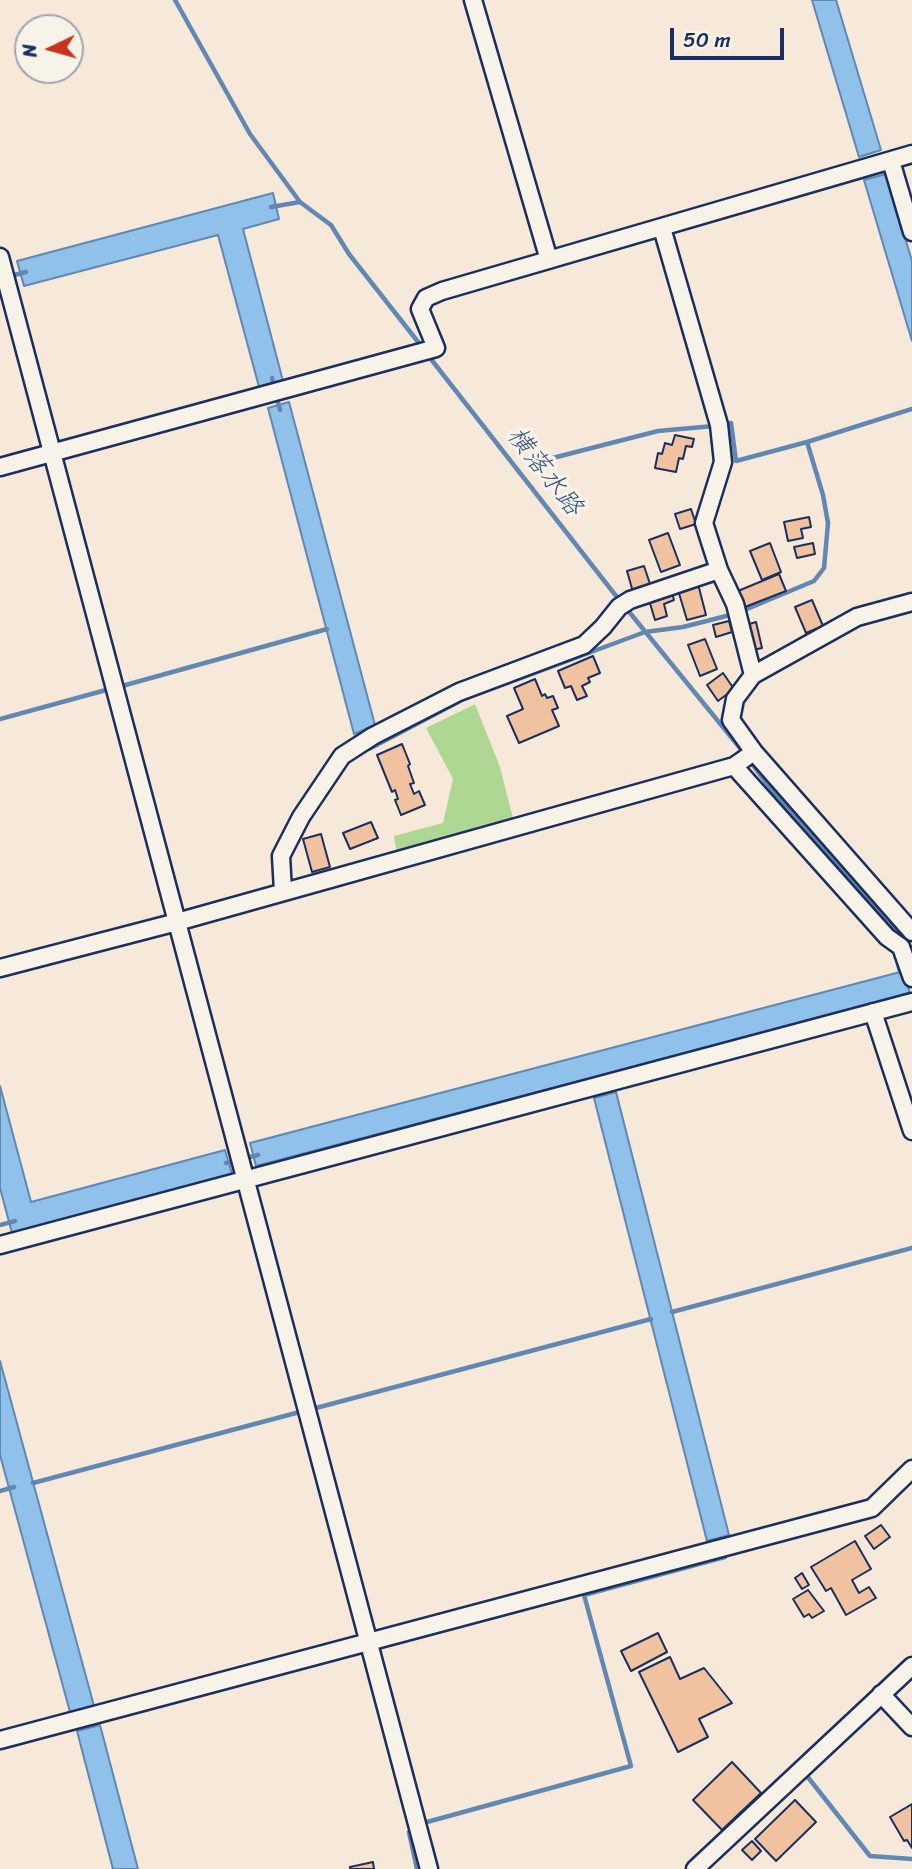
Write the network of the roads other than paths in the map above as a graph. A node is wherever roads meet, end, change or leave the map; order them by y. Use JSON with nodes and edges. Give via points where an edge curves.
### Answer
{"nodes":[{"id":1,"x":473,"y":0,"type":"edge"},
{"id":2,"x":912,"y":155,"type":"edge"},
{"id":3,"x":878,"y":164,"type":"junction"},
{"id":4,"x":662,"y":228,"type":"junction"},
{"id":5,"x":912,"y":232,"type":"edge"},
{"id":6,"x":549,"y":260,"type":"junction"},
{"id":7,"x":4,"y":270,"type":"edge"},
{"id":8,"x":52,"y":453,"type":"junction"},
{"id":9,"x":0,"y":467,"type":"edge"},
{"id":10,"x":719,"y":570,"type":"junction"},
{"id":11,"x":912,"y":602,"type":"edge"},
{"id":12,"x":753,"y":675,"type":"junction"},
{"id":13,"x":754,"y":752,"type":"junction"},
{"id":14,"x":734,"y":766,"type":"junction"},
{"id":15,"x":283,"y":891,"type":"junction"},
{"id":16,"x":177,"y":922,"type":"junction"},
{"id":17,"x":909,"y":929,"type":"edge"},
{"id":18,"x":887,"y":937,"type":"junction"},
{"id":19,"x":0,"y":968,"type":"edge"},
{"id":20,"x":912,"y":978,"type":"edge"},
{"id":21,"x":912,"y":1002,"type":"edge"},
{"id":22,"x":873,"y":1012,"type":"junction"},
{"id":23,"x":912,"y":1131,"type":"edge"},
{"id":24,"x":246,"y":1180,"type":"junction"},
{"id":25,"x":0,"y":1245,"type":"edge"},
{"id":26,"x":912,"y":1469,"type":"edge"},
{"id":27,"x":369,"y":1641,"type":"junction"},
{"id":28,"x":912,"y":1666,"type":"edge"},
{"id":29,"x":881,"y":1694,"type":"junction"},
{"id":30,"x":912,"y":1727,"type":"edge"},
{"id":31,"x":0,"y":1740,"type":"edge"},
{"id":32,"x":429,"y":1869,"type":"edge"},
{"id":33,"x":695,"y":1869,"type":"edge"}],
"edges":[{"from":1,"to":6,"type":"street"},
{"from":2,"to":3,"type":"street"},
{"from":3,"to":4,"type":"street"},
{"from":3,"to":5,"type":"street"},
{"from":4,"to":6,"type":"street"},
{"from":4,"to":10,"type":"street","via":[[719,425],[723,462],[704,523]]},
{"from":6,"to":8,"type":"street","via":[[426,298],[420,309],[436,348]]},
{"from":7,"to":8,"type":"street"},
{"from":8,"to":9,"type":"street"},
{"from":8,"to":16,"type":"street"},
{"from":10,"to":12,"type":"street","via":[[735,604]]},
{"from":10,"to":15,"type":"street","via":[[624,603],[584,645],[458,692],[342,756],[281,856]]},
{"from":11,"to":12,"type":"street","via":[[858,617]]},
{"from":12,"to":13,"type":"street","via":[[735,699],[731,720]]},
{"from":13,"to":14,"type":"street"},
{"from":13,"to":17,"type":"street"},
{"from":14,"to":15,"type":"street"},
{"from":14,"to":18,"type":"street"},
{"from":15,"to":16,"type":"street"},
{"from":16,"to":19,"type":"street"},
{"from":16,"to":24,"type":"street"},
{"from":17,"to":18,"type":"street"},
{"from":18,"to":20,"type":"street","via":[[901,947]]},
{"from":21,"to":22,"type":"street"},
{"from":22,"to":23,"type":"street"},
{"from":22,"to":24,"type":"street"},
{"from":24,"to":25,"type":"street"},
{"from":24,"to":27,"type":"street"},
{"from":26,"to":27,"type":"street","via":[[872,1508]]},
{"from":27,"to":31,"type":"street"},
{"from":27,"to":32,"type":"street"},
{"from":28,"to":29,"type":"street"},
{"from":29,"to":30,"type":"street"},
{"from":29,"to":33,"type":"street"}]}
